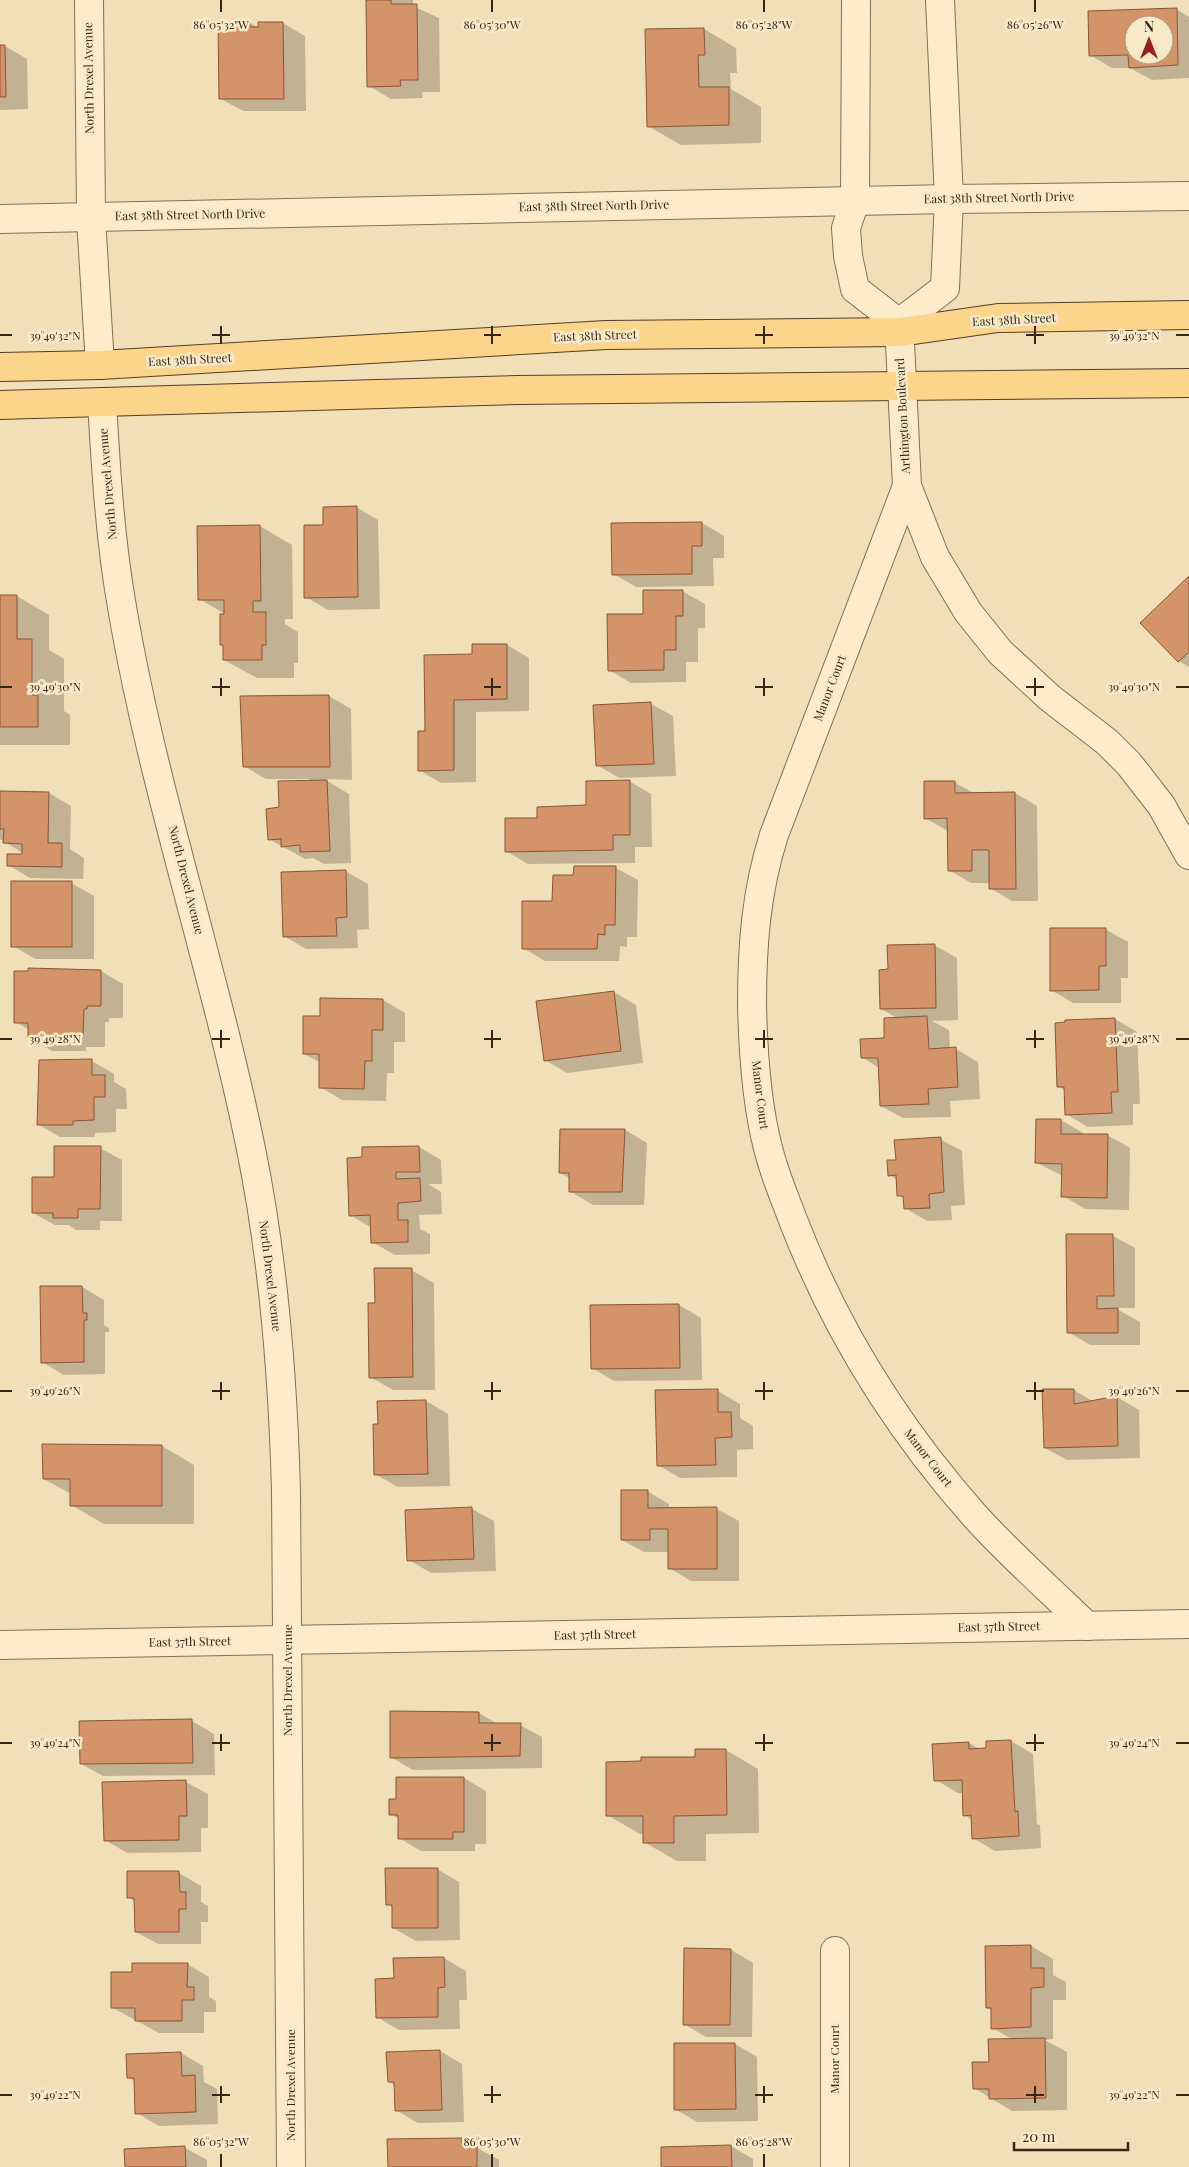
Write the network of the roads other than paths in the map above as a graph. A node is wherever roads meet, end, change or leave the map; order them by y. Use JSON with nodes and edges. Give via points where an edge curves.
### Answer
{"nodes":[{"id":1,"x":89,"y":0,"type":"edge"},
{"id":2,"x":856,"y":0,"type":"edge"},
{"id":3,"x":940,"y":0,"type":"edge"},
{"id":4,"x":1189,"y":196,"type":"edge"},
{"id":5,"x":950,"y":199,"type":"junction"},
{"id":6,"x":855,"y":201,"type":"junction"},
{"id":7,"x":91,"y":218,"type":"junction"},
{"id":8,"x":0,"y":219,"type":"edge"},
{"id":9,"x":1189,"y":315,"type":"edge"},
{"id":10,"x":899,"y":328,"type":"junction"},
{"id":11,"x":100,"y":365,"type":"junction"},
{"id":12,"x":0,"y":367,"type":"edge"},
{"id":13,"x":1189,"y":383,"type":"edge"},
{"id":14,"x":901,"y":385,"type":"junction"},
{"id":15,"x":102,"y":402,"type":"junction"},
{"id":16,"x":0,"y":405,"type":"edge"},
{"id":17,"x":907,"y":486,"type":"junction"},
{"id":18,"x":1189,"y":854,"type":"edge"},
{"id":19,"x":1189,"y":1624,"type":"edge"},
{"id":20,"x":1087,"y":1626,"type":"junction"},
{"id":21,"x":287,"y":1640,"type":"junction"},
{"id":22,"x":0,"y":1645,"type":"edge"},
{"id":23,"x":835,"y":1951,"type":"dead end"},
{"id":24,"x":291,"y":2167,"type":"edge"},
{"id":25,"x":836,"y":2167,"type":"edge"}],
"edges":[{"from":1,"to":7,"type":"street","name":"North Drexel Avenue"},
{"from":2,"to":6,"type":"street"},
{"from":3,"to":5,"type":"street"},
{"from":4,"to":5,"type":"street","name":"East 38th Street North Drive"},
{"from":5,"to":6,"type":"street","name":"East 38th Street North Drive"},
{"from":5,"to":10,"type":"street","via":[[945,288]]},
{"from":6,"to":7,"type":"street","name":"East 38th Street North Drive"},
{"from":6,"to":10,"type":"street","via":[[846,228],[855,289]]},
{"from":7,"to":8,"type":"street","name":"East 38th Street North Drive"},
{"from":7,"to":11,"type":"street","name":"North Drexel Avenue"},
{"from":9,"to":10,"type":"main road","name":"East 38th Street","via":[[998,318]]},
{"from":10,"to":11,"type":"main road","name":"East 38th Street","via":[[606,335]]},
{"from":10,"to":14,"type":"street","name":"Arthington Boulevard"},
{"from":11,"to":12,"type":"main road","name":"East 38th Street"},
{"from":13,"to":14,"type":"main road"},
{"from":14,"to":15,"type":"main road","via":[[488,391]]},
{"from":14,"to":17,"type":"street","name":"Arthington Boulevard"},
{"from":15,"to":16,"type":"main road"},
{"from":15,"to":21,"type":"street","name":"North Drexel Avenue","via":[[110,520],[133,665],[234,1069],[264,1227],[284,1415]]},
{"from":17,"to":18,"type":"street","name":"Arthington Boulevard","via":[[935,557],[968,612],[1026,678],[1107,742],[1129,764],[1161,805]]},
{"from":17,"to":20,"type":"street","name":"Manor Court","via":[[774,835],[760,883],[753,943],[753,1020],[764,1132],[804,1249],[842,1329],[879,1390],[919,1447],[975,1516]]},
{"from":19,"to":20,"type":"street","name":"East 37th Street"},
{"from":20,"to":21,"type":"street","name":"East 37th Street"},
{"from":21,"to":22,"type":"street","name":"East 37th Street"},
{"from":21,"to":24,"type":"street","name":"North Drexel Avenue"},
{"from":23,"to":25,"type":"street","name":"Manor Court"}]}
